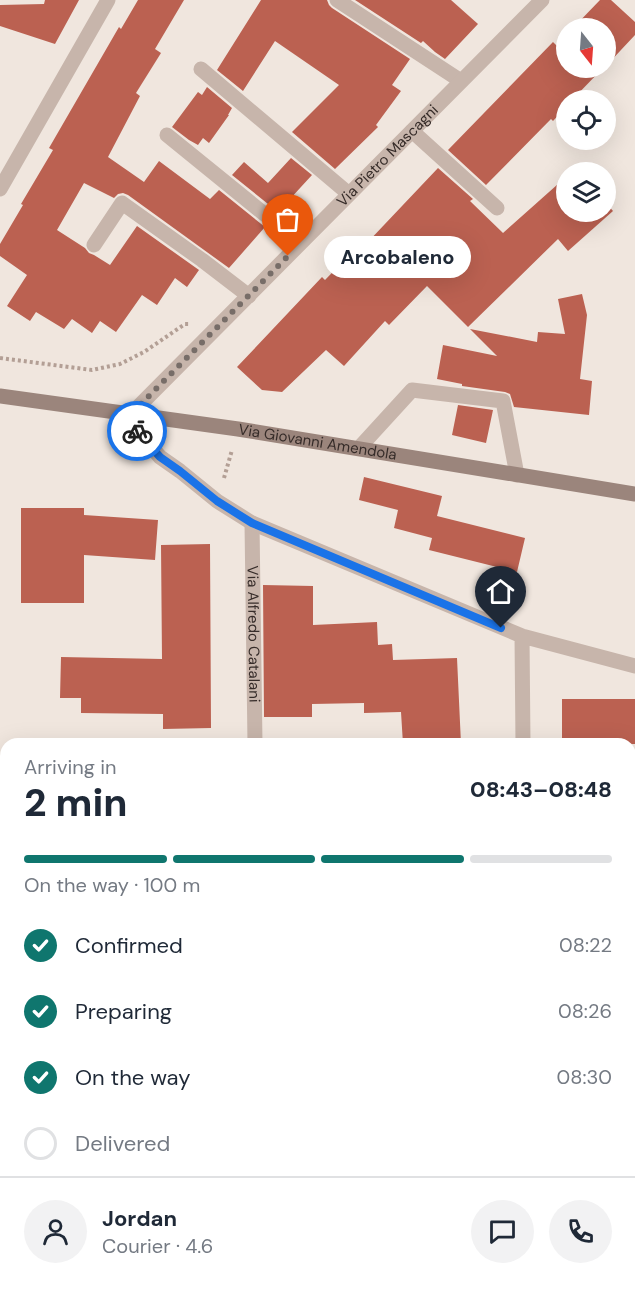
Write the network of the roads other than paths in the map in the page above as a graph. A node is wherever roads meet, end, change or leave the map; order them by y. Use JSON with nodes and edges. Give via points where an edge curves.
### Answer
{"nodes":[{"id":1,"x":108,"y":0,"type":"edge"},
{"id":2,"x":337,"y":0,"type":"edge"},
{"id":3,"x":542,"y":0,"type":"edge"},
{"id":4,"x":201,"y":69,"type":"dead end"},
{"id":5,"x":461,"y":81,"type":"junction"},
{"id":6,"x":412,"y":131,"type":"junction"},
{"id":7,"x":167,"y":135,"type":"dead end"},
{"id":8,"x":0,"y":189,"type":"edge"},
{"id":9,"x":349,"y":194,"type":"junction"},
{"id":10,"x":497,"y":208,"type":"dead end"},
{"id":11,"x":300,"y":243,"type":"junction"},
{"id":12,"x":94,"y":245,"type":"dead end"},
{"id":13,"x":249,"y":296,"type":"junction"},
{"id":14,"x":0,"y":396,"type":"edge"},
{"id":15,"x":131,"y":414,"type":"junction"},
{"id":16,"x":359,"y":448,"type":"junction"},
{"id":17,"x":517,"y":475,"type":"junction"},
{"id":18,"x":635,"y":494,"type":"edge"},
{"id":19,"x":252,"y":523,"type":"junction"},
{"id":20,"x":522,"y":636,"type":"junction"},
{"id":21,"x":635,"y":666,"type":"edge"},
{"id":22,"x":255,"y":738,"type":"edge"},
{"id":23,"x":523,"y":738,"type":"edge"}],
"edges":[{"from":1,"to":8,"type":"street"},
{"from":2,"to":5,"type":"street"},
{"from":3,"to":5,"type":"street","name":"Via Pietro Mascagni"},
{"from":4,"to":9,"type":"street"},
{"from":5,"to":6,"type":"street","name":"Via Pietro Mascagni"},
{"from":6,"to":9,"type":"street","name":"Via Pietro Mascagni"},
{"from":6,"to":10,"type":"street"},
{"from":7,"to":11,"type":"street"},
{"from":9,"to":11,"type":"street","name":"Via Pietro Mascagni"},
{"from":11,"to":13,"type":"street","name":"Via Pietro Mascagni"},
{"from":12,"to":13,"type":"street","via":[[122,203]]},
{"from":13,"to":15,"type":"street","name":"Via Pietro Mascagni"},
{"from":14,"to":15,"type":"main road","name":"Via Giovanni Amendola"},
{"from":15,"to":16,"type":"main road","name":"Via Giovanni Amendola"},
{"from":15,"to":19,"type":"street","via":[[136,429],[160,457]]},
{"from":16,"to":17,"type":"main road","name":"Via Giovanni Amendola"},
{"from":16,"to":17,"type":"street","via":[[412,390],[502,401]]},
{"from":17,"to":18,"type":"main road","name":"Via Giovanni Amendola"},
{"from":19,"to":20,"type":"street"},
{"from":19,"to":22,"type":"street","name":"Via Alfredo Catalani"},
{"from":20,"to":21,"type":"street"},
{"from":20,"to":23,"type":"street"}]}
